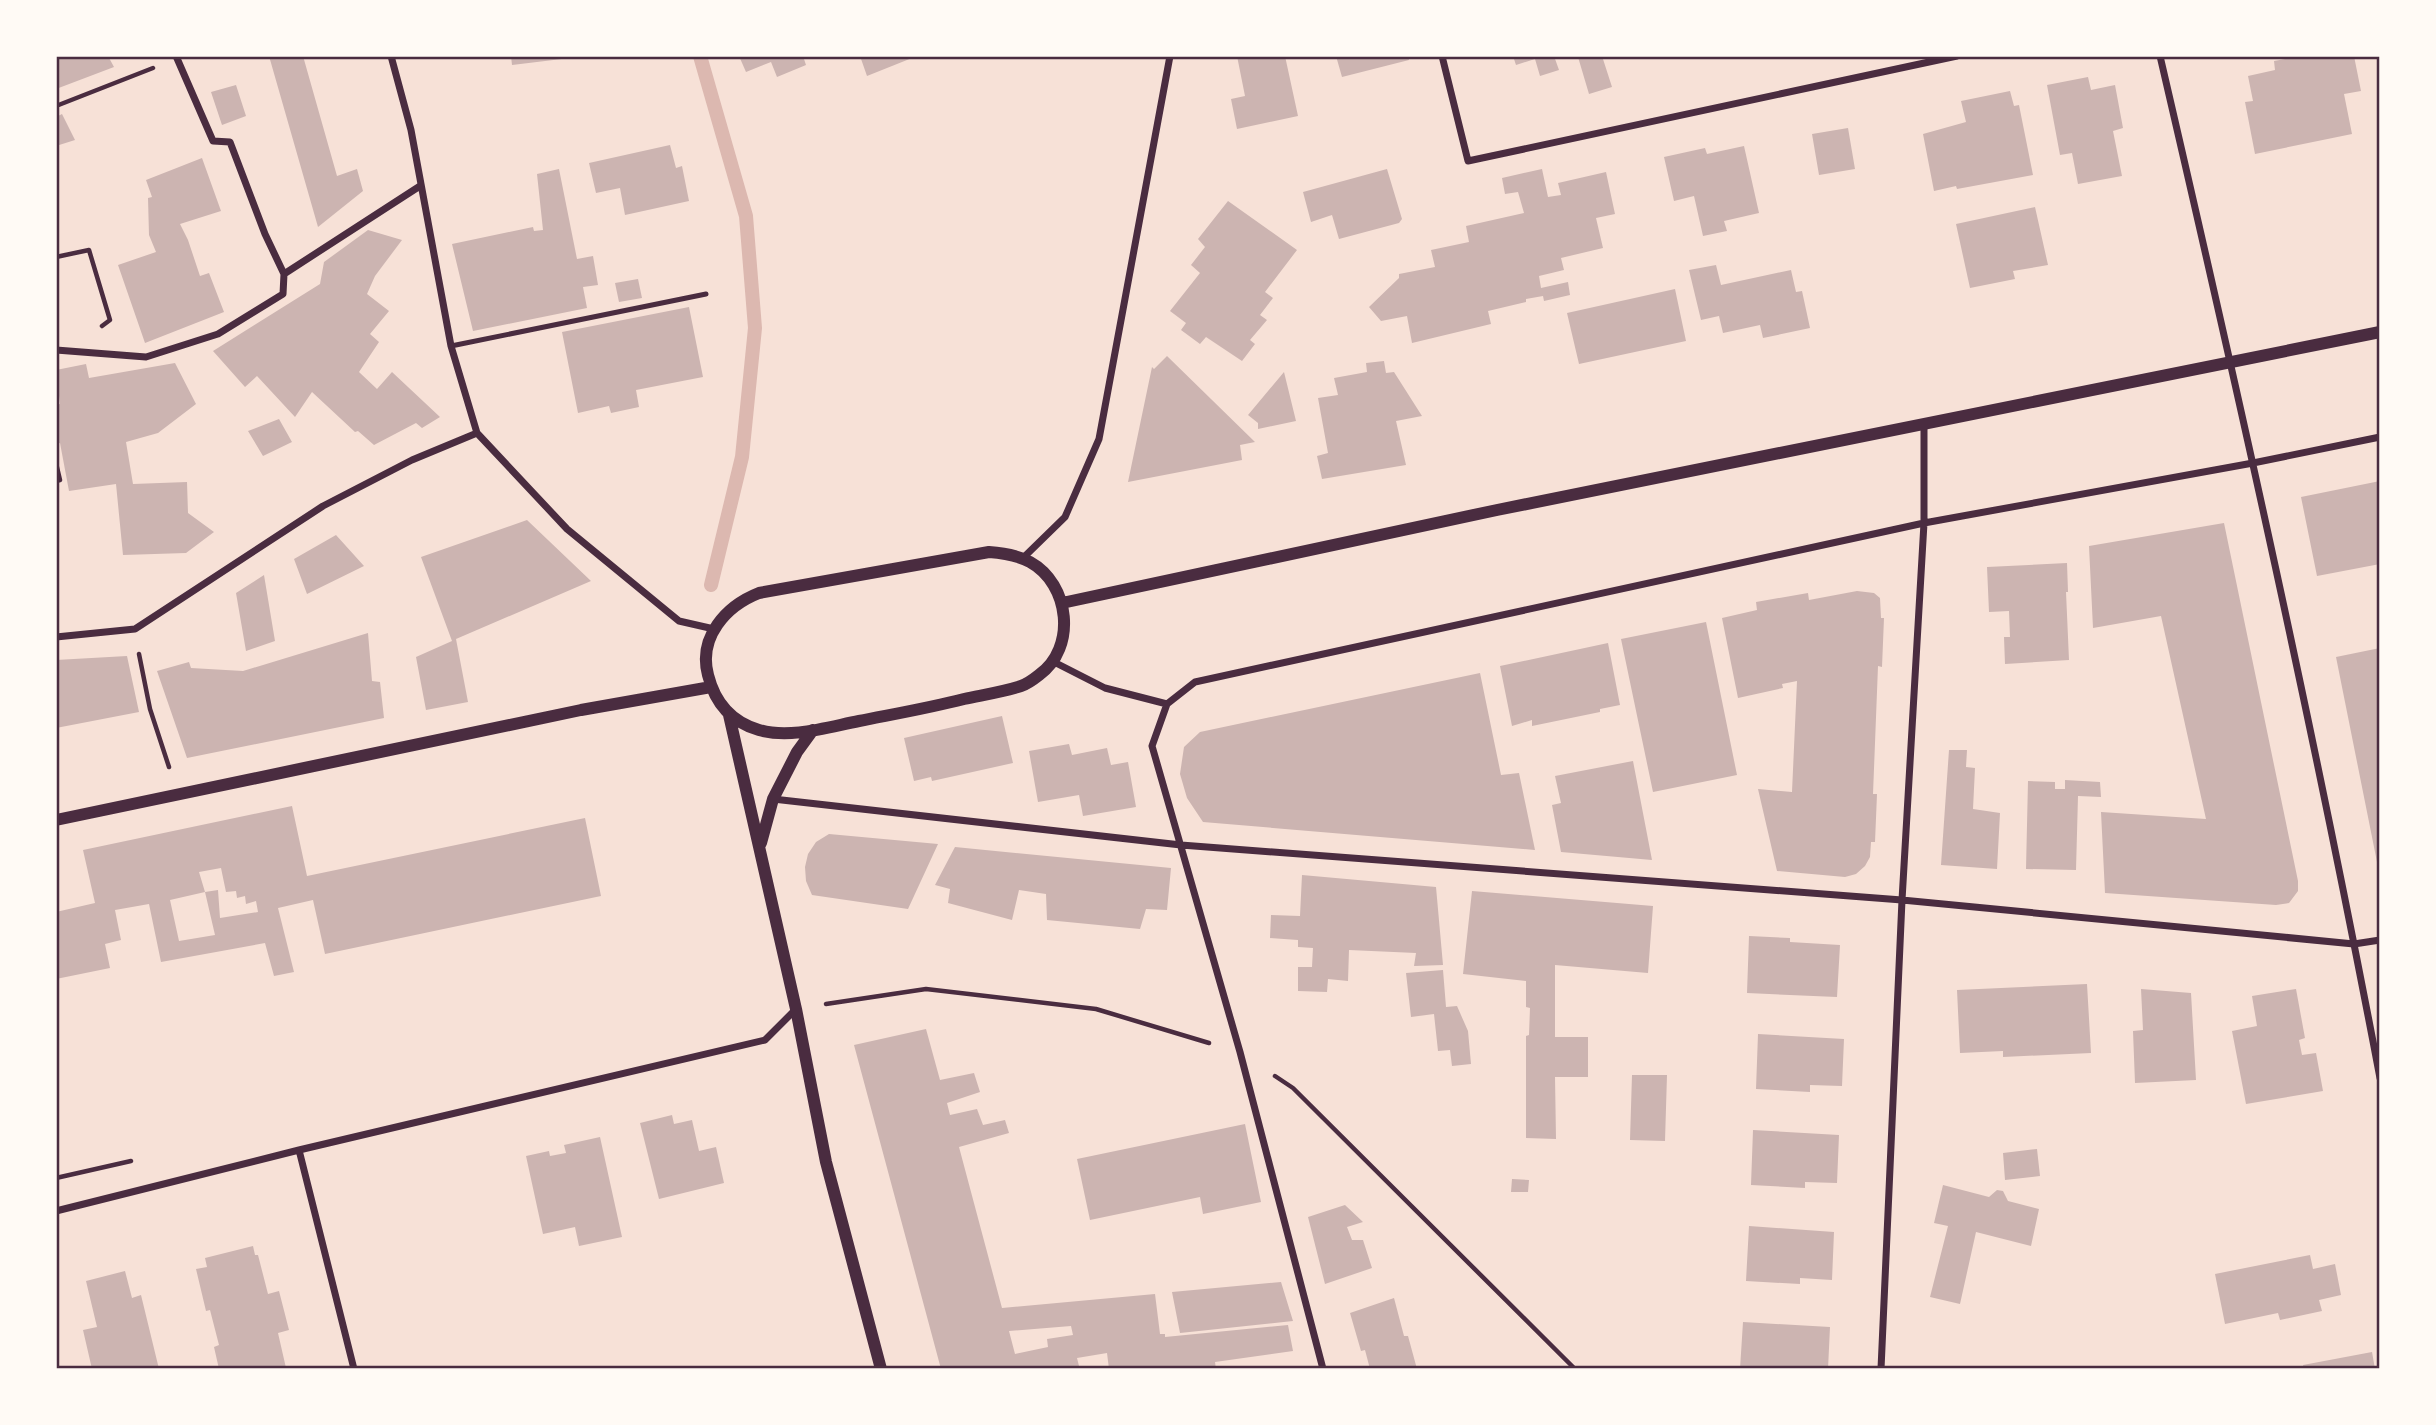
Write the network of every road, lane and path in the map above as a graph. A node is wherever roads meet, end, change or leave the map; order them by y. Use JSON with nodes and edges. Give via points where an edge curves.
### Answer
{"nodes":[{"id":1,"x":176,"y":56,"type":"edge"},
{"id":2,"x":391,"y":56,"type":"edge"},
{"id":3,"x":1170,"y":56,"type":"edge"},
{"id":4,"x":1442,"y":56,"type":"edge"},
{"id":5,"x":1958,"y":56,"type":"edge"},
{"id":6,"x":2160,"y":56,"type":"edge"},
{"id":7,"x":152,"y":69,"type":"dead end"},
{"id":8,"x":56,"y":106,"type":"edge"},
{"id":9,"x":420,"y":186,"type":"junction"},
{"id":10,"x":56,"y":257,"type":"edge"},
{"id":11,"x":284,"y":274,"type":"junction"},
{"id":12,"x":706,"y":293,"type":"dead end"},
{"id":13,"x":110,"y":320,"type":"dead end"},
{"id":14,"x":2380,"y":332,"type":"edge"},
{"id":15,"x":451,"y":346,"type":"junction"},
{"id":16,"x":56,"y":350,"type":"edge"},
{"id":17,"x":2231,"y":362,"type":"junction"},
{"id":18,"x":1924,"y":423,"type":"junction"},
{"id":19,"x":477,"y":433,"type":"junction"},
{"id":20,"x":2380,"y":437,"type":"edge"},
{"id":21,"x":56,"y":463,"type":"edge"},
{"id":22,"x":2252,"y":463,"type":"junction"},
{"id":23,"x":56,"y":481,"type":"edge"},
{"id":24,"x":1924,"y":523,"type":"junction"},
{"id":25,"x":1023,"y":558,"type":"junction"},
{"id":26,"x":1062,"y":603,"type":"junction"},
{"id":27,"x":714,"y":629,"type":"junction"},
{"id":28,"x":56,"y":637,"type":"edge"},
{"id":29,"x":139,"y":652,"type":"dead end"},
{"id":30,"x":1052,"y":661,"type":"junction"},
{"id":31,"x":710,"y":687,"type":"junction"},
{"id":32,"x":1167,"y":704,"type":"junction"},
{"id":33,"x":729,"y":715,"type":"junction"},
{"id":34,"x":813,"y":730,"type":"junction"},
{"id":35,"x":177,"y":796,"type":"junction"},
{"id":36,"x":773,"y":799,"type":"junction"},
{"id":37,"x":56,"y":820,"type":"edge"},
{"id":38,"x":1181,"y":845,"type":"junction"},
{"id":39,"x":760,"y":847,"type":"junction"},
{"id":40,"x":1902,"y":901,"type":"junction"},
{"id":41,"x":2380,"y":940,"type":"edge"},
{"id":42,"x":2354,"y":944,"type":"junction"},
{"id":43,"x":796,"y":1009,"type":"junction"},
{"id":44,"x":1240,"y":1052,"type":"junction"},
{"id":45,"x":2380,"y":1078,"type":"edge"},
{"id":46,"x":299,"y":1150,"type":"junction"},
{"id":47,"x":56,"y":1211,"type":"edge"},
{"id":48,"x":354,"y":1369,"type":"edge"},
{"id":49,"x":881,"y":1369,"type":"edge"},
{"id":50,"x":1323,"y":1369,"type":"edge"},
{"id":51,"x":1574,"y":1369,"type":"edge"},
{"id":52,"x":1881,"y":1369,"type":"edge"}],
"edges":[{"from":1,"to":11,"type":"street","via":[[212,141],[230,142]]},
{"from":2,"to":9,"type":"street"},
{"from":3,"to":25,"type":"street","via":[[1099,439],[1065,517]]},
{"from":4,"to":5,"type":"street","via":[[1468,161]]},
{"from":6,"to":17,"type":"street"},
{"from":7,"to":8,"type":"path"},
{"from":9,"to":11,"type":"street"},
{"from":9,"to":15,"type":"street"},
{"from":10,"to":13,"type":"path","via":[[89,250]]},
{"from":11,"to":16,"type":"street","via":[[283,294],[218,334],[146,357]]},
{"from":12,"to":15,"type":"lane"},
{"from":14,"to":17,"type":"street"},
{"from":15,"to":19,"type":"street"},
{"from":17,"to":18,"type":"street"},
{"from":17,"to":22,"type":"street"},
{"from":18,"to":24,"type":"street"},
{"from":18,"to":26,"type":"street"},
{"from":19,"to":27,"type":"street","via":[[567,529],[679,621]]},
{"from":19,"to":28,"type":"street","via":[[323,506],[135,629]]},
{"from":20,"to":22,"type":"street"},
{"from":21,"to":23,"type":"path","via":[[60,480]]},
{"from":22,"to":24,"type":"street"},
{"from":22,"to":42,"type":"street"},
{"from":24,"to":32,"type":"street","via":[[1195,682]]},
{"from":24,"to":40,"type":"street"},
{"from":25,"to":26,"type":"street","via":[[1047,576]]},
{"from":25,"to":27,"type":"street","via":[[989,552],[759,593],[728,610]]},
{"from":26,"to":30,"type":"street","via":[[1063,636]]},
{"from":27,"to":31,"type":"street","via":[[706,659]]},
{"from":29,"to":35,"type":"path","via":[[150,709]]},
{"from":30,"to":32,"type":"street","via":[[1105,688]]},
{"from":30,"to":34,"type":"street","via":[[1042,674],[1023,685]]},
{"from":31,"to":33,"type":"street"},
{"from":31,"to":35,"type":"street"},
{"from":32,"to":38,"type":"street","via":[[1152,746]]},
{"from":33,"to":34,"type":"street","via":[[761,731]]},
{"from":33,"to":39,"type":"street"},
{"from":34,"to":36,"type":"street"},
{"from":35,"to":37,"type":"street"},
{"from":36,"to":38,"type":"street"},
{"from":36,"to":39,"type":"street"},
{"from":38,"to":40,"type":"street"},
{"from":38,"to":44,"type":"street"},
{"from":39,"to":43,"type":"street"},
{"from":40,"to":42,"type":"street"},
{"from":40,"to":52,"type":"street"},
{"from":41,"to":42,"type":"street"},
{"from":42,"to":45,"type":"street"},
{"from":43,"to":44,"type":"path","via":[[926,989],[1096,1009]]},
{"from":43,"to":46,"type":"street","via":[[765,1040]]},
{"from":43,"to":49,"type":"street","via":[[826,1162]]},
{"from":44,"to":50,"type":"street"},
{"from":44,"to":51,"type":"path","via":[[1293,1088]]},
{"from":46,"to":47,"type":"street"},
{"from":46,"to":48,"type":"street"}]}
